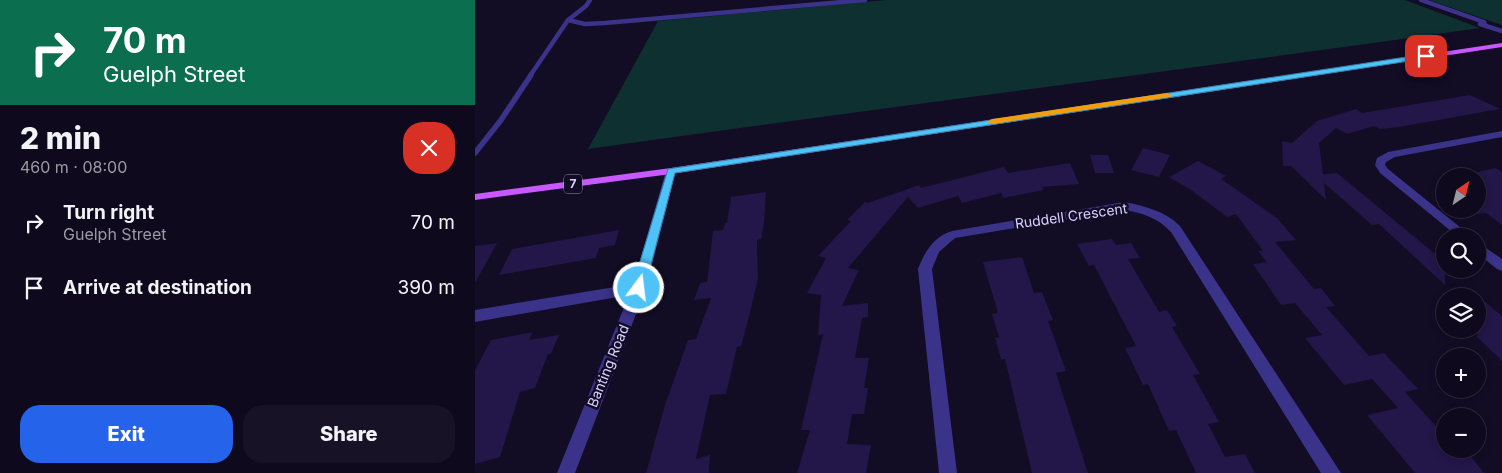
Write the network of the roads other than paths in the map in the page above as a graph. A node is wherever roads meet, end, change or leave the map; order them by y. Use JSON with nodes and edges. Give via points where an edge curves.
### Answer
{"nodes":[{"id":1,"x":590,"y":0,"type":"edge"},
{"id":2,"x":865,"y":0,"type":"edge"},
{"id":3,"x":1421,"y":0,"type":"edge"},
{"id":4,"x":568,"y":20,"type":"junction"},
{"id":5,"x":1502,"y":31,"type":"edge"},
{"id":6,"x":1502,"y":45,"type":"edge"},
{"id":7,"x":1502,"y":134,"type":"edge"},
{"id":8,"x":475,"y":153,"type":"edge"},
{"id":9,"x":671,"y":171,"type":"junction"},
{"id":10,"x":475,"y":197,"type":"edge"},
{"id":11,"x":1455,"y":228,"type":"edge"},
{"id":12,"x":1486,"y":253,"type":"edge"},
{"id":13,"x":1502,"y":266,"type":"edge"},
{"id":14,"x":639,"y":288,"type":"junction"},
{"id":15,"x":475,"y":316,"type":"edge"},
{"id":16,"x":566,"y":473,"type":"edge"},
{"id":17,"x":948,"y":473,"type":"edge"},
{"id":18,"x":1332,"y":473,"type":"edge"}],
"edges":[{"from":1,"to":4,"type":"lane"},
{"from":2,"to":4,"type":"lane","via":[[615,23],[585,24]]},
{"from":3,"to":5,"type":"lane"},
{"from":4,"to":8,"type":"lane"},
{"from":6,"to":9,"type":"main road","number":"7"},
{"from":7,"to":11,"type":"street","via":[[1392,154],[1381,160],[1384,171]]},
{"from":9,"to":10,"type":"main road","number":"7"},
{"from":9,"to":14,"type":"street","name":"Banting Road"},
{"from":12,"to":13,"type":"street"},
{"from":14,"to":15,"type":"street"},
{"from":14,"to":16,"type":"street","name":"Banting Road"},
{"from":17,"to":18,"type":"street","name":"Ruddell Crescent","via":[[925,269],[929,256],[937,244],[952,235],[1124,206],[1157,214],[1176,229]]}]}
